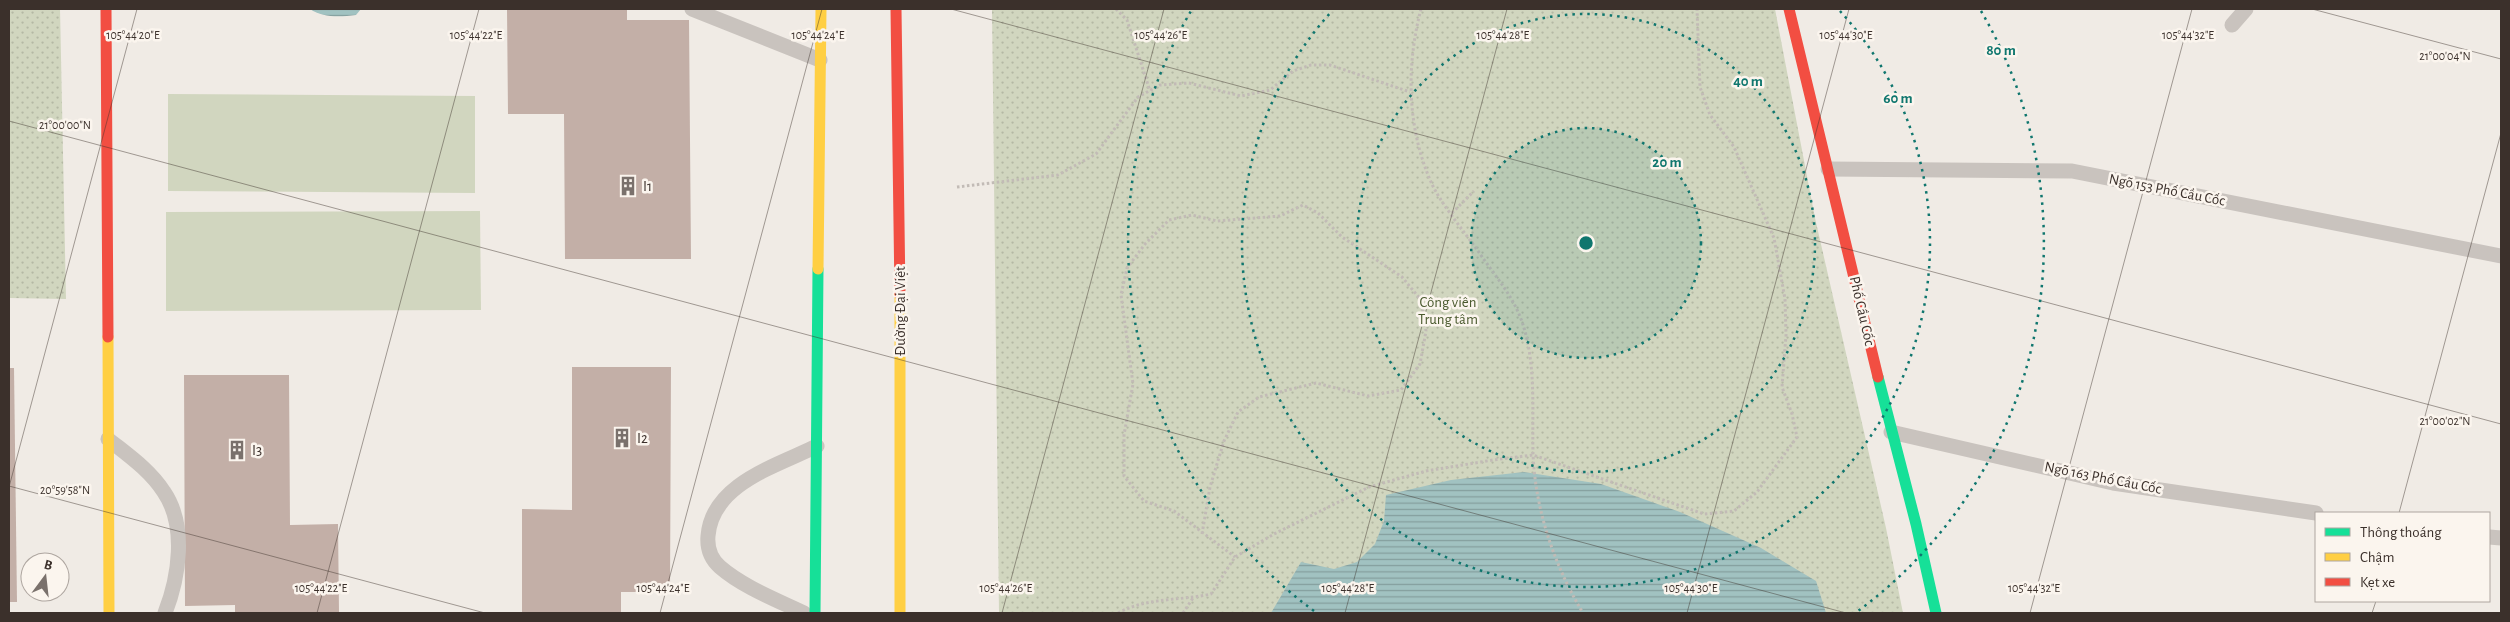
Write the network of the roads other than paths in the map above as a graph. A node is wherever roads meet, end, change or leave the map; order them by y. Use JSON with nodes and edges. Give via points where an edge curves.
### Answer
{"nodes":[{"id":1,"x":106,"y":9,"type":"edge"},
{"id":2,"x":692,"y":9,"type":"edge"},
{"id":3,"x":821,"y":9,"type":"edge"},
{"id":4,"x":896,"y":9,"type":"edge"},
{"id":5,"x":1789,"y":9,"type":"edge"},
{"id":6,"x":2246,"y":9,"type":"edge"},
{"id":7,"x":2232,"y":25,"type":"dead end"},
{"id":8,"x":820,"y":60,"type":"junction"},
{"id":9,"x":1828,"y":169,"type":"junction"},
{"id":10,"x":2501,"y":256,"type":"edge"},
{"id":11,"x":1891,"y":432,"type":"junction"},
{"id":12,"x":108,"y":439,"type":"junction"},
{"id":13,"x":817,"y":446,"type":"junction"},
{"id":14,"x":2315,"y":513,"type":"edge"},
{"id":15,"x":109,"y":613,"type":"edge"},
{"id":16,"x":165,"y":613,"type":"edge"},
{"id":17,"x":804,"y":613,"type":"edge"},
{"id":18,"x":815,"y":613,"type":"edge"},
{"id":19,"x":900,"y":613,"type":"edge"},
{"id":20,"x":1936,"y":613,"type":"edge"}],
"edges":[{"from":1,"to":12,"type":"street"},
{"from":2,"to":8,"type":"lane"},
{"from":3,"to":8,"type":"street"},
{"from":4,"to":19,"type":"street","name":"Đường Đại Việt","via":[[900,187]]},
{"from":5,"to":9,"type":"street","name":"Phố Cầu Cốc"},
{"from":6,"to":7,"type":"lane"},
{"from":8,"to":13,"type":"street"},
{"from":9,"to":10,"type":"lane","name":"Ngõ 153 Phố Cầu Cốc","via":[[2072,171]]},
{"from":9,"to":11,"type":"street","name":"Phố Cầu Cốc"},
{"from":11,"to":14,"type":"lane","name":"Ngõ 163 Phố Cầu Cốc","via":[[2113,482]]},
{"from":11,"to":20,"type":"street","name":"Phố Cầu Cốc"},
{"from":12,"to":15,"type":"street"},
{"from":12,"to":16,"type":"lane","via":[[148,472],[174,510],[178,538],[177,570]]},
{"from":13,"to":17,"type":"lane","via":[[729,493],[712,514],[708,541],[710,554],[732,576]]},
{"from":13,"to":18,"type":"street"}]}
